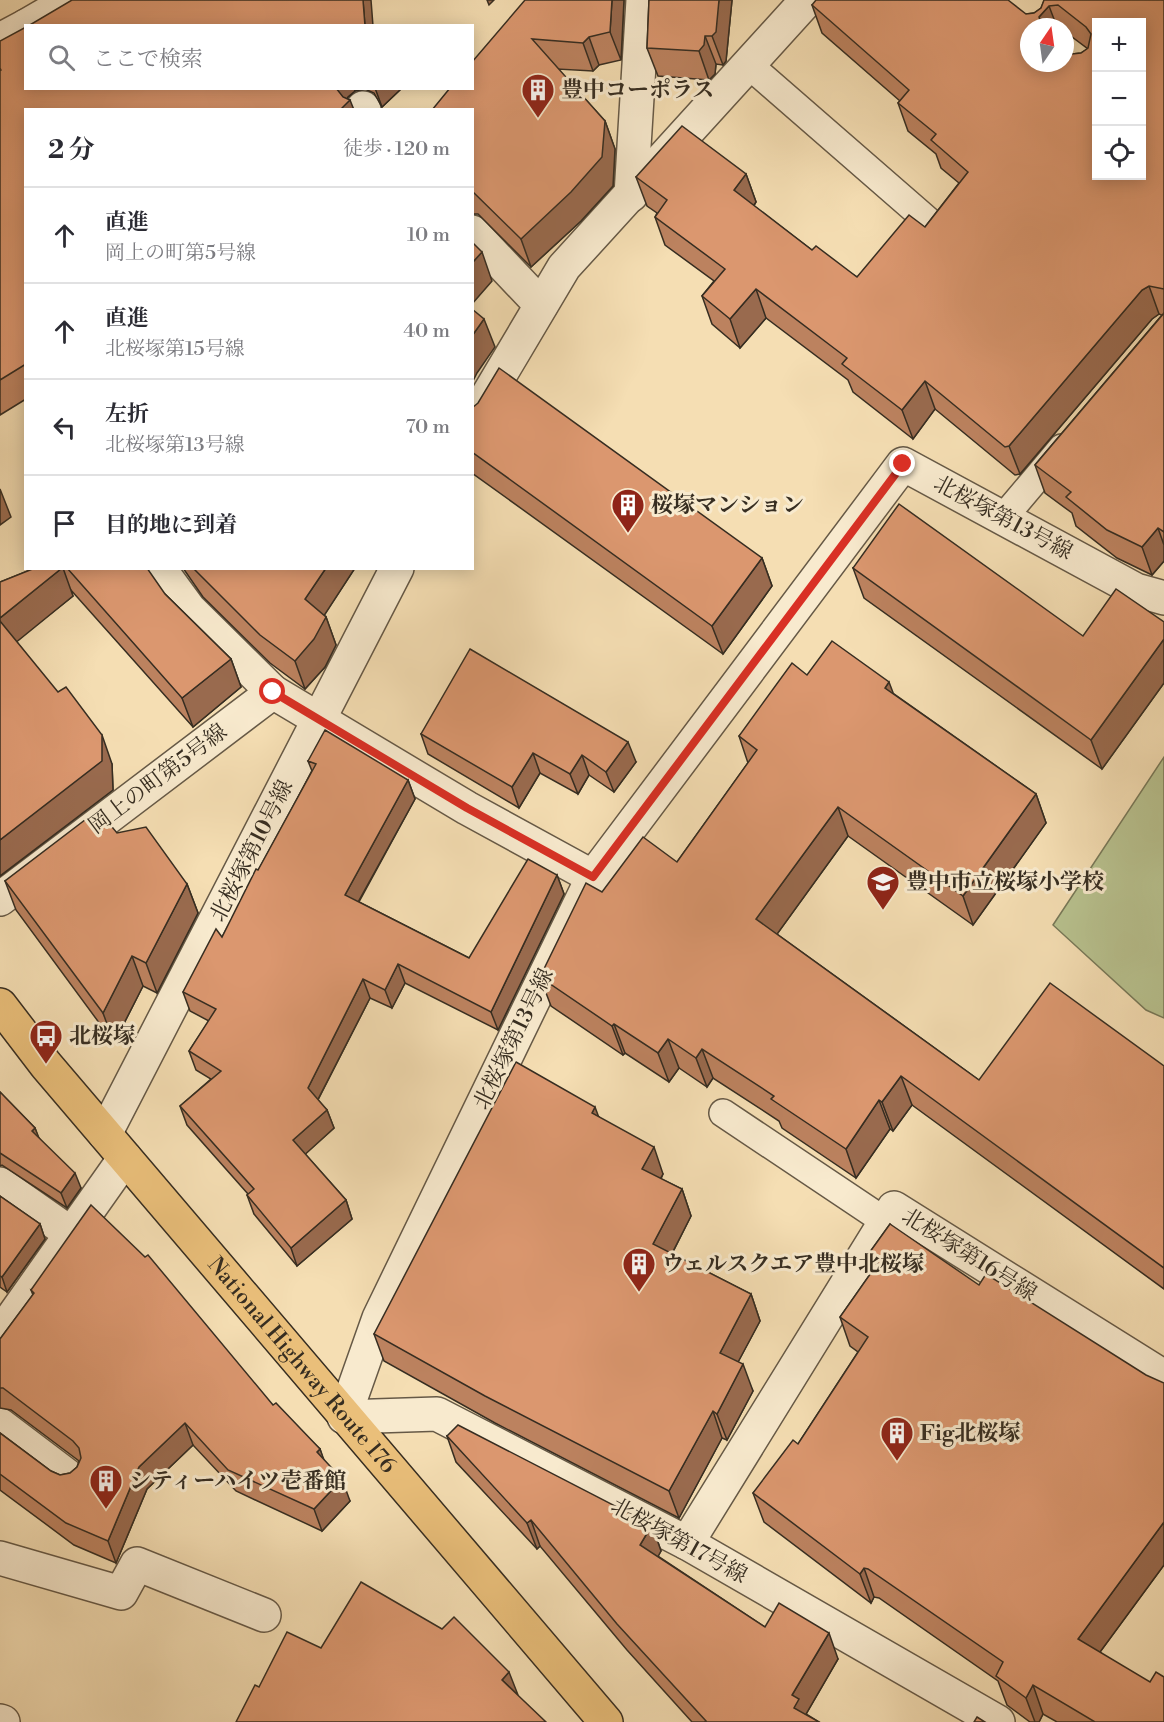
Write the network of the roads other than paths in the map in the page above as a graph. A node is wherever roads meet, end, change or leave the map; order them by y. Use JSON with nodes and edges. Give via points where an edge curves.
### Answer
{"nodes":[{"id":1,"x":71,"y":0,"type":"edge"},
{"id":2,"x":643,"y":0,"type":"edge"},
{"id":3,"x":807,"y":0,"type":"edge"},
{"id":4,"x":29,"y":24,"type":"edge"},
{"id":5,"x":24,"y":27,"type":"edge"},
{"id":6,"x":0,"y":40,"type":"edge"},
{"id":7,"x":750,"y":65,"type":"junction"},
{"id":8,"x":631,"y":195,"type":"junction"},
{"id":9,"x":927,"y":220,"type":"edge"},
{"id":10,"x":474,"y":234,"type":"edge"},
{"id":11,"x":541,"y":305,"type":"junction"},
{"id":12,"x":474,"y":419,"type":"edge"},
{"id":13,"x":1080,"y":428,"type":"edge"},
{"id":14,"x":1003,"y":518,"type":"junction"},
{"id":15,"x":160,"y":570,"type":"edge"},
{"id":16,"x":396,"y":570,"type":"edge"},
{"id":17,"x":1164,"y":598,"type":"edge"},
{"id":18,"x":273,"y":692,"type":"junction"},
{"id":19,"x":320,"y":720,"type":"junction"},
{"id":20,"x":593,"y":877,"type":"junction"},
{"id":21,"x":0,"y":899,"type":"edge"},
{"id":22,"x":0,"y":1005,"type":"edge"},
{"id":23,"x":723,"y":1113,"type":"dead end"},
{"id":24,"x":115,"y":1146,"type":"junction"},
{"id":25,"x":0,"y":1184,"type":"edge"},
{"id":26,"x":886,"y":1222,"type":"junction"},
{"id":27,"x":70,"y":1233,"type":"junction"},
{"id":28,"x":0,"y":1335,"type":"edge"},
{"id":29,"x":1164,"y":1377,"type":"edge"},
{"id":30,"x":344,"y":1417,"type":"junction"},
{"id":31,"x":0,"y":1425,"type":"edge"},
{"id":32,"x":70,"y":1478,"type":"edge"},
{"id":33,"x":687,"y":1543,"type":"junction"},
{"id":34,"x":0,"y":1558,"type":"edge"},
{"id":35,"x":264,"y":1615,"type":"dead end"},
{"id":36,"x":606,"y":1722,"type":"edge"},
{"id":37,"x":998,"y":1722,"type":"edge"}],
"edges":[{"from":1,"to":4,"type":"street"},
{"from":2,"to":8,"type":"street"},
{"from":3,"to":7,"type":"street"},
{"from":5,"to":6,"type":"street"},
{"from":7,"to":8,"type":"street"},
{"from":7,"to":9,"type":"lane"},
{"from":8,"to":11,"type":"street","via":[[564,267]]},
{"from":10,"to":11,"type":"street"},
{"from":11,"to":12,"type":"street"},
{"from":13,"to":14,"type":"lane"},
{"from":14,"to":17,"type":"street","name":"北桜塚第13号線","via":[[1136,590]]},
{"from":14,"to":20,"type":"street","name":"北桜塚第13号線","via":[[903,464]]},
{"from":15,"to":18,"type":"street","via":[[189,609]]},
{"from":16,"to":19,"type":"street","name":"北桜塚第10号線"},
{"from":18,"to":19,"type":"street"},
{"from":18,"to":21,"type":"street","name":"岡上の町第5号線"},
{"from":19,"to":20,"type":"street","via":[[467,808]]},
{"from":19,"to":24,"type":"street","name":"北桜塚第10号線"},
{"from":20,"to":30,"type":"street","name":"北桜塚第13号線","via":[[379,1318]]},
{"from":22,"to":24,"type":"highway","name":"National Highway Route 176"},
{"from":23,"to":26,"type":"lane"},
{"from":24,"to":27,"type":"street","name":"北桜塚第10号線"},
{"from":24,"to":30,"type":"highway","name":"National Highway Route 176"},
{"from":25,"to":27,"type":"street"},
{"from":26,"to":29,"type":"street","name":"北桜塚第16号線","via":[[894,1208]]},
{"from":26,"to":33,"type":"street","name":"北桜塚第16号線"},
{"from":27,"to":28,"type":"street","name":"北桜塚第10号線"},
{"from":30,"to":33,"type":"street","name":"北桜塚第17号線","via":[[437,1414]]},
{"from":30,"to":36,"type":"highway","name":"National Highway Route 176"},
{"from":31,"to":32,"type":"street"},
{"from":33,"to":37,"type":"street","name":"北桜塚第17号線"},
{"from":34,"to":35,"type":"street","via":[[121,1593],[137,1564]]}]}
